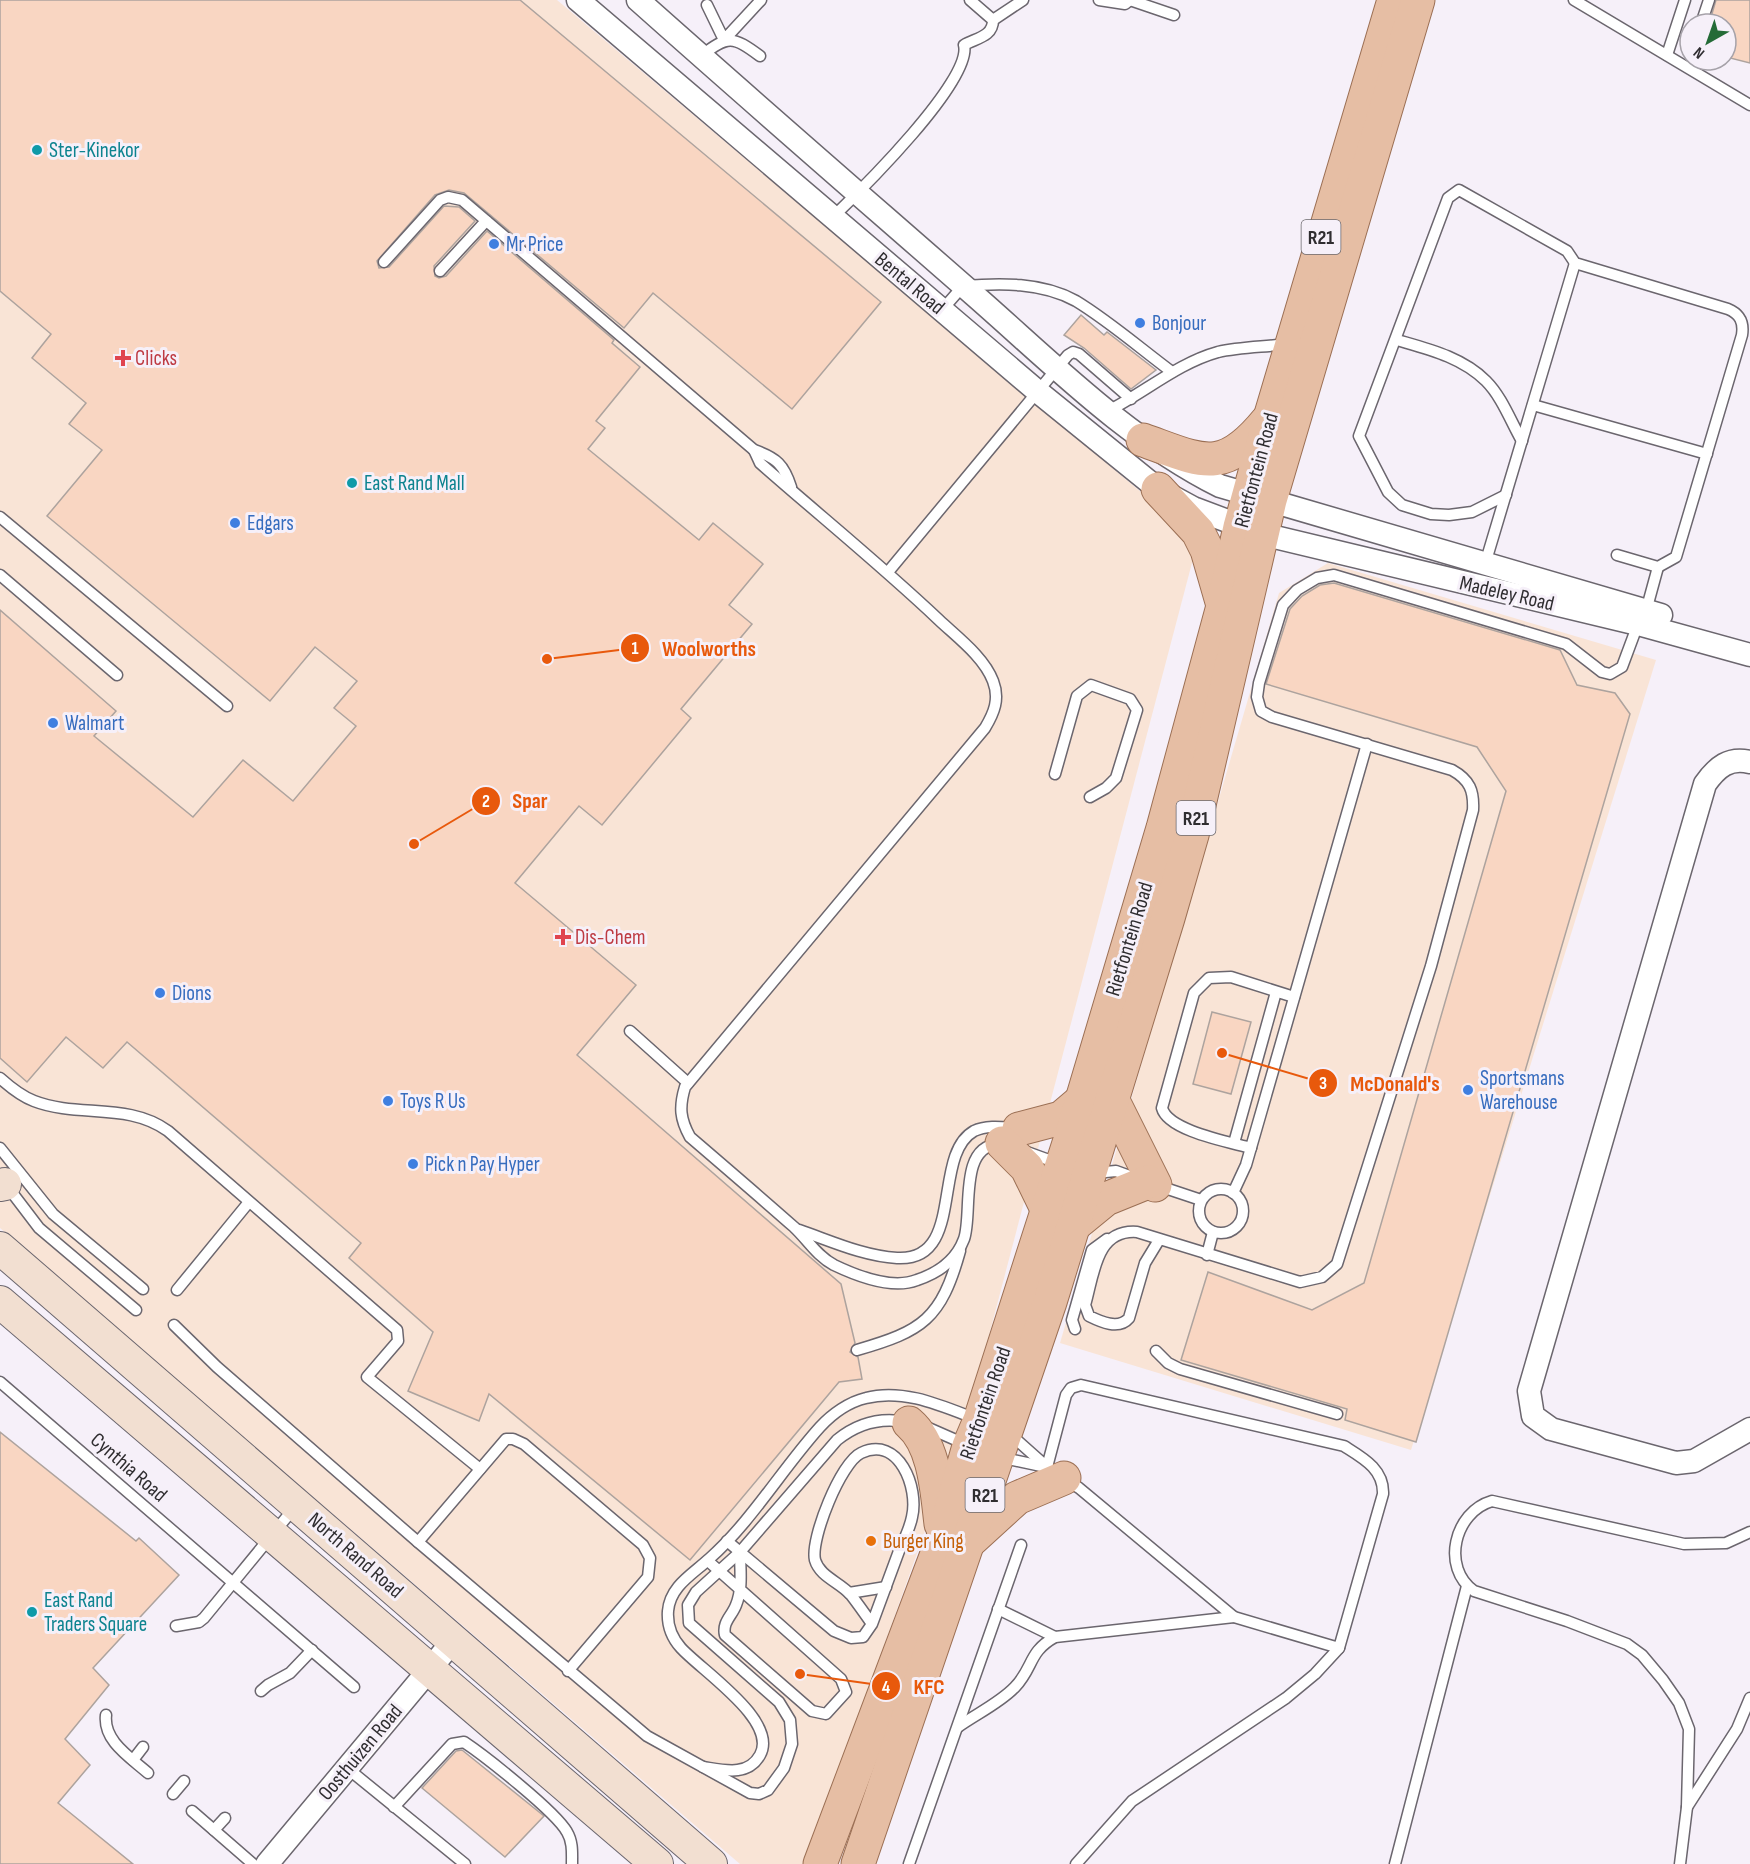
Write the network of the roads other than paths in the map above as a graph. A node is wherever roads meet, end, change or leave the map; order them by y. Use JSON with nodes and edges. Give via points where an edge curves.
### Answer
{"nodes":[{"id":1,"x":578,"y":0,"type":"edge"},
{"id":2,"x":638,"y":0,"type":"edge"},
{"id":3,"x":761,"y":0,"type":"edge"},
{"id":4,"x":970,"y":0,"type":"edge"},
{"id":5,"x":1023,"y":0,"type":"edge"},
{"id":6,"x":1099,"y":0,"type":"edge"},
{"id":7,"x":1130,"y":0,"type":"edge"},
{"id":8,"x":1394,"y":0,"type":"edge"},
{"id":9,"x":1418,"y":0,"type":"edge"},
{"id":10,"x":1574,"y":0,"type":"edge"},
{"id":11,"x":1685,"y":0,"type":"edge"},
{"id":12,"x":707,"y":5,"type":"dead end"},
{"id":13,"x":1174,"y":15,"type":"dead end"},
{"id":14,"x":993,"y":20,"type":"junction"},
{"id":15,"x":724,"y":40,"type":"junction"},
{"id":16,"x":1667,"y":55,"type":"junction"},
{"id":17,"x":701,"y":56,"type":"junction"},
{"id":18,"x":760,"y":56,"type":"dead end"},
{"id":19,"x":1678,"y":59,"type":"edge"},
{"id":20,"x":1702,"y":72,"type":"edge"},
{"id":21,"x":1750,"y":105,"type":"edge"},
{"id":22,"x":858,"y":193,"type":"junction"},
{"id":23,"x":833,"y":217,"type":"junction"},
{"id":24,"x":486,"y":221,"type":"junction"},
{"id":25,"x":384,"y":262,"type":"dead end"},
{"id":26,"x":1575,"y":263,"type":"junction"},
{"id":27,"x":440,"y":271,"type":"dead end"},
{"id":28,"x":963,"y":286,"type":"junction"},
{"id":29,"x":942,"y":310,"type":"junction"},
{"id":30,"x":1397,"y":340,"type":"junction"},
{"id":31,"x":1291,"y":344,"type":"junction"},
{"id":32,"x":1057,"y":368,"type":"junction"},
{"id":33,"x":1172,"y":372,"type":"junction"},
{"id":34,"x":1037,"y":391,"type":"junction"},
{"id":35,"x":1131,"y":399,"type":"junction"},
{"id":36,"x":1533,"y":405,"type":"junction"},
{"id":37,"x":1108,"y":411,"type":"junction"},
{"id":38,"x":1270,"y":418,"type":"junction"},
{"id":39,"x":1143,"y":440,"type":"junction"},
{"id":40,"x":1522,"y":441,"type":"junction"},
{"id":41,"x":1707,"y":454,"type":"junction"},
{"id":42,"x":1158,"y":489,"type":"junction"},
{"id":43,"x":1506,"y":495,"type":"junction"},
{"id":44,"x":1260,"y":497,"type":"junction"},
{"id":45,"x":0,"y":517,"type":"edge"},
{"id":46,"x":1251,"y":531,"type":"junction"},
{"id":47,"x":1617,"y":555,"type":"dead end"},
{"id":48,"x":1485,"y":564,"type":"junction"},
{"id":49,"x":1658,"y":567,"type":"junction"},
{"id":50,"x":888,"y":572,"type":"junction"},
{"id":51,"x":0,"y":575,"type":"edge"},
{"id":52,"x":1223,"y":606,"type":"junction"},
{"id":53,"x":1642,"y":618,"type":"junction"},
{"id":54,"x":1750,"y":640,"type":"edge"},
{"id":55,"x":1750,"y":655,"type":"edge"},
{"id":56,"x":117,"y":675,"type":"dead end"},
{"id":57,"x":227,"y":706,"type":"dead end"},
{"id":58,"x":1367,"y":744,"type":"junction"},
{"id":59,"x":1750,"y":762,"type":"edge"},
{"id":60,"x":1055,"y":774,"type":"dead end"},
{"id":61,"x":1089,"y":796,"type":"dead end"},
{"id":62,"x":1276,"y":992,"type":"junction"},
{"id":63,"x":1294,"y":998,"type":"junction"},
{"id":64,"x":630,"y":1031,"type":"dead end"},
{"id":65,"x":0,"y":1078,"type":"edge"},
{"id":66,"x":688,"y":1083,"type":"junction"},
{"id":67,"x":1097,"y":1101,"type":"junction"},
{"id":68,"x":1234,"y":1143,"type":"junction"},
{"id":69,"x":0,"y":1148,"type":"edge"},
{"id":70,"x":1251,"y":1148,"type":"junction"},
{"id":71,"x":1068,"y":1152,"type":"junction"},
{"id":72,"x":2,"y":1182,"type":"edge"},
{"id":73,"x":1151,"y":1184,"type":"junction"},
{"id":74,"x":1233,"y":1193,"type":"junction"},
{"id":75,"x":1201,"y":1200,"type":"junction"},
{"id":76,"x":249,"y":1202,"type":"junction"},
{"id":77,"x":1060,"y":1218,"type":"junction"},
{"id":78,"x":796,"y":1229,"type":"junction"},
{"id":79,"x":1213,"y":1232,"type":"junction"},
{"id":80,"x":1110,"y":1238,"type":"junction"},
{"id":81,"x":964,"y":1239,"type":"junction"},
{"id":82,"x":1159,"y":1240,"type":"junction"},
{"id":83,"x":0,"y":1248,"type":"edge"},
{"id":84,"x":1207,"y":1255,"type":"junction"},
{"id":85,"x":143,"y":1288,"type":"dead end"},
{"id":86,"x":177,"y":1290,"type":"dead end"},
{"id":87,"x":0,"y":1302,"type":"edge"},
{"id":88,"x":136,"y":1310,"type":"dead end"},
{"id":89,"x":174,"y":1325,"type":"dead end"},
{"id":90,"x":1075,"y":1329,"type":"dead end"},
{"id":91,"x":857,"y":1350,"type":"dead end"},
{"id":92,"x":1156,"y":1352,"type":"dead end"},
{"id":93,"x":0,"y":1382,"type":"edge"},
{"id":94,"x":1337,"y":1414,"type":"dead end"},
{"id":95,"x":909,"y":1423,"type":"junction"},
{"id":96,"x":1750,"y":1430,"type":"edge"},
{"id":97,"x":989,"y":1439,"type":"junction"},
{"id":98,"x":480,"y":1469,"type":"junction"},
{"id":99,"x":1055,"y":1473,"type":"junction"},
{"id":100,"x":297,"y":1504,"type":"junction"},
{"id":101,"x":1750,"y":1532,"type":"edge"},
{"id":102,"x":273,"y":1533,"type":"junction"},
{"id":103,"x":957,"y":1539,"type":"junction"},
{"id":104,"x":727,"y":1541,"type":"junction"},
{"id":105,"x":418,"y":1542,"type":"junction"},
{"id":106,"x":1022,"y":1545,"type":"dead end"},
{"id":107,"x":740,"y":1551,"type":"junction"},
{"id":108,"x":708,"y":1561,"type":"junction"},
{"id":109,"x":720,"y":1572,"type":"junction"},
{"id":110,"x":233,"y":1581,"type":"junction"},
{"id":111,"x":1467,"y":1586,"type":"junction"},
{"id":112,"x":886,"y":1587,"type":"junction"},
{"id":113,"x":741,"y":1590,"type":"junction"},
{"id":114,"x":849,"y":1593,"type":"junction"},
{"id":115,"x":998,"y":1609,"type":"junction"},
{"id":116,"x":1234,"y":1617,"type":"junction"},
{"id":117,"x":872,"y":1624,"type":"junction"},
{"id":118,"x":176,"y":1626,"type":"dead end"},
{"id":119,"x":1055,"y":1637,"type":"junction"},
{"id":120,"x":454,"y":1640,"type":"junction"},
{"id":121,"x":1339,"y":1648,"type":"junction"},
{"id":122,"x":312,"y":1650,"type":"junction"},
{"id":123,"x":430,"y":1668,"type":"junction"},
{"id":124,"x":568,"y":1671,"type":"junction"},
{"id":125,"x":354,"y":1687,"type":"dead end"},
{"id":126,"x":261,"y":1691,"type":"dead end"},
{"id":127,"x":1750,"y":1698,"type":"edge"},
{"id":128,"x":106,"y":1714,"type":"dead end"},
{"id":129,"x":958,"y":1727,"type":"junction"},
{"id":130,"x":143,"y":1748,"type":"dead end"},
{"id":131,"x":133,"y":1760,"type":"junction"},
{"id":132,"x":703,"y":1767,"type":"junction"},
{"id":133,"x":347,"y":1768,"type":"junction"},
{"id":134,"x":148,"y":1773,"type":"dead end"},
{"id":135,"x":184,"y":1781,"type":"dead end"},
{"id":136,"x":173,"y":1794,"type":"dead end"},
{"id":137,"x":394,"y":1807,"type":"junction"},
{"id":138,"x":1687,"y":1807,"type":"junction"},
{"id":139,"x":192,"y":1811,"type":"dead end"},
{"id":140,"x":225,"y":1818,"type":"dead end"},
{"id":141,"x":214,"y":1830,"type":"junction"},
{"id":142,"x":819,"y":1859,"type":"edge"},
{"id":143,"x":253,"y":1864,"type":"edge"},
{"id":144,"x":267,"y":1864,"type":"edge"},
{"id":145,"x":465,"y":1864,"type":"edge"},
{"id":146,"x":573,"y":1864,"type":"edge"},
{"id":147,"x":657,"y":1864,"type":"edge"},
{"id":148,"x":711,"y":1864,"type":"edge"},
{"id":149,"x":858,"y":1864,"type":"edge"},
{"id":150,"x":909,"y":1864,"type":"edge"},
{"id":151,"x":1076,"y":1864,"type":"edge"},
{"id":152,"x":1395,"y":1864,"type":"edge"},
{"id":153,"x":1680,"y":1864,"type":"edge"}],
"edges":[{"from":1,"to":23,"type":"street","name":"Bental Road"},
{"from":2,"to":17,"type":"street","name":"Bental Road"},
{"from":3,"to":15,"type":"lane"},
{"from":4,"to":14,"type":"lane"},
{"from":5,"to":14,"type":"lane"},
{"from":6,"to":7,"type":"lane","via":[[1125,4]]},
{"from":7,"to":13,"type":"lane"},
{"from":8,"to":31,"type":"main road","name":"Rietfontein Road","number":"R21"},
{"from":9,"to":44,"type":"main road","name":"Rietfontein Road","number":"R21"},
{"from":10,"to":16,"type":"lane"},
{"from":11,"to":16,"type":"lane"},
{"from":12,"to":15,"type":"lane"},
{"from":14,"to":22,"type":"lane","via":[[986,36],[964,45],[956,73],[927,117]]},
{"from":15,"to":17,"type":"lane"},
{"from":15,"to":18,"type":"lane","via":[[737,40]]},
{"from":16,"to":19,"type":"lane"},
{"from":17,"to":22,"type":"street","name":"Bental Road"},
{"from":20,"to":21,"type":"lane"},
{"from":22,"to":23,"type":"lane"},
{"from":22,"to":28,"type":"street","name":"Bental Road"},
{"from":23,"to":29,"type":"street","name":"Bental Road"},
{"from":24,"to":25,"type":"lane","via":[[462,200],[440,200]]},
{"from":24,"to":27,"type":"lane"},
{"from":24,"to":50,"type":"lane","via":[[754,450],[768,455],[785,469],[791,487]]},
{"from":26,"to":30,"type":"lane","via":[[1567,251],[1468,193],[1453,192]]},
{"from":26,"to":36,"type":"lane"},
{"from":26,"to":41,"type":"lane","via":[[1737,313],[1742,335]]},
{"from":28,"to":29,"type":"lane"},
{"from":28,"to":32,"type":"street","name":"Bental Road"},
{"from":28,"to":33,"type":"lane","via":[[1027,286],[1075,301]]},
{"from":29,"to":34,"type":"street","name":"Bental Road"},
{"from":30,"to":40,"type":"lane","via":[[1443,353],[1480,375],[1497,395]]},
{"from":30,"to":43,"type":"lane","via":[[1359,430],[1361,442],[1388,492],[1402,506],[1449,515],[1472,512]]},
{"from":31,"to":33,"type":"lane","via":[[1218,352]]},
{"from":31,"to":38,"type":"main road","name":"Rietfontein Road","number":"R21"},
{"from":32,"to":34,"type":"lane"},
{"from":32,"to":35,"type":"lane","via":[[1068,355],[1079,354]]},
{"from":32,"to":37,"type":"street","name":"Bental Road"},
{"from":33,"to":35,"type":"lane"},
{"from":34,"to":42,"type":"street","name":"Bental Road"},
{"from":34,"to":50,"type":"lane"},
{"from":35,"to":37,"type":"lane"},
{"from":36,"to":40,"type":"lane"},
{"from":36,"to":41,"type":"lane"},
{"from":37,"to":39,"type":"street","name":"Bental Road"},
{"from":38,"to":39,"type":"main road","via":[[1243,448],[1225,458],[1192,458]]},
{"from":38,"to":44,"type":"main road","name":"Rietfontein Road","number":"R21"},
{"from":39,"to":44,"type":"street","name":"Bental Road","via":[[1220,486]]},
{"from":40,"to":43,"type":"lane"},
{"from":41,"to":49,"type":"lane","via":[[1678,553]]},
{"from":42,"to":46,"type":"street","name":"Bental Road"},
{"from":42,"to":52,"type":"main road","via":[[1198,532]]},
{"from":43,"to":48,"type":"lane"},
{"from":44,"to":46,"type":"main road","name":"Rietfontein Road","number":"R21"},
{"from":44,"to":48,"type":"street","name":"Madeley Road"},
{"from":45,"to":57,"type":"lane"},
{"from":46,"to":52,"type":"main road","name":"Rietfontein Road","number":"R21"},
{"from":46,"to":53,"type":"street","name":"Madeley Road"},
{"from":46,"to":67,"type":"main road","name":"Rietfontein Road","number":"R21","via":[[1192,835]]},
{"from":47,"to":49,"type":"lane"},
{"from":48,"to":53,"type":"street","name":"Madeley Road"},
{"from":49,"to":53,"type":"lane"},
{"from":50,"to":66,"type":"lane","via":[[982,663],[993,679],[997,696],[993,714]]},
{"from":51,"to":56,"type":"lane"},
{"from":52,"to":67,"type":"main road","name":"Rietfontein Road","number":"R21","via":[[1163,828]]},
{"from":53,"to":54,"type":"street","name":"Madeley Road"},
{"from":53,"to":55,"type":"street","name":"Madeley Road"},
{"from":53,"to":58,"type":"lane","via":[[1622,667],[1610,674],[1566,644],[1334,575],[1322,576],[1298,590],[1283,605],[1257,698],[1261,711],[1272,717]]},
{"from":58,"to":63,"type":"lane"},
{"from":58,"to":84,"type":"lane","via":[[1460,775],[1469,784],[1473,810],[1431,966],[1343,1251],[1337,1264],[1322,1278],[1300,1282]]},
{"from":59,"to":96,"type":"street","via":[[1725,763],[1705,784],[1529,1391],[1533,1416],[1551,1429],[1676,1463],[1694,1461]]},
{"from":60,"to":61,"type":"lane","via":[[1082,690],[1091,685],[1130,699],[1137,710],[1116,778]]},
{"from":62,"to":63,"type":"lane"},
{"from":62,"to":68,"type":"lane"},
{"from":62,"to":68,"type":"lane","via":[[1217,976],[1201,983],[1194,993],[1168,1082],[1162,1108],[1169,1119],[1181,1127]]},
{"from":63,"to":70,"type":"lane"},
{"from":64,"to":66,"type":"lane"},
{"from":65,"to":76,"type":"lane","via":[[24,1096],[45,1105],[115,1112],[156,1122]]},
{"from":66,"to":78,"type":"lane","via":[[681,1102],[681,1121],[690,1137]]},
{"from":67,"to":71,"type":"main road","name":"Rietfontein Road","number":"R21"},
{"from":67,"to":71,"type":"main road","via":[[1061,1118]]},
{"from":67,"to":73,"type":"main road"},
{"from":68,"to":70,"type":"lane"},
{"from":69,"to":85,"type":"lane","via":[[53,1214]]},
{"from":70,"to":74,"type":"lane"},
{"from":71,"to":73,"type":"lane"},
{"from":71,"to":77,"type":"main road","name":"Rietfontein Road","number":"R21"},
{"from":71,"to":77,"type":"main road","via":[[1027,1168]]},
{"from":71,"to":78,"type":"lane","via":[[995,1126],[976,1130],[964,1141],[954,1162],[945,1211],[934,1241],[915,1255],[899,1259],[864,1253]]},
{"from":71,"to":81,"type":"lane","via":[[986,1147],[972,1167]]},
{"from":72,"to":88,"type":"lane","via":[[39,1228]]},
{"from":73,"to":75,"type":"lane"},
{"from":73,"to":77,"type":"main road"},
{"from":74,"to":75,"type":"lane","via":[[1212,1190]]},
{"from":74,"to":79,"type":"lane","via":[[1243,1211],[1239,1224],[1228,1232]]},
{"from":75,"to":79,"type":"lane","via":[[1199,1215]]},
{"from":76,"to":86,"type":"lane"},
{"from":76,"to":98,"type":"lane","via":[[397,1329],[398,1341],[367,1377]]},
{"from":77,"to":97,"type":"main road","name":"Rietfontein Road","number":"R21"},
{"from":78,"to":81,"type":"lane","via":[[833,1264],[901,1284],[942,1269]]},
{"from":79,"to":84,"type":"lane"},
{"from":80,"to":82,"type":"lane","via":[[1127,1231]]},
{"from":80,"to":82,"type":"lane","via":[[1103,1245],[1085,1305],[1089,1316],[1117,1325],[1129,1318],[1146,1263]]},
{"from":80,"to":90,"type":"lane","via":[[1092,1250],[1072,1320]]},
{"from":81,"to":91,"type":"lane","via":[[950,1285],[930,1316],[895,1339]]},
{"from":82,"to":84,"type":"lane"},
{"from":83,"to":100,"type":"main road","name":"North Rand Road"},
{"from":87,"to":102,"type":"main road","name":"North Rand Road"},
{"from":89,"to":105,"type":"lane"},
{"from":92,"to":94,"type":"lane","via":[[1180,1369]]},
{"from":93,"to":110,"type":"lane","name":"Cynthia Road"},
{"from":95,"to":97,"type":"lane"},
{"from":95,"to":103,"type":"main road","via":[[923,1444]]},
{"from":95,"to":107,"type":"lane","via":[[873,1420],[846,1433]]},
{"from":97,"to":99,"type":"lane"},
{"from":97,"to":99,"type":"lane"},
{"from":97,"to":103,"type":"main road","name":"Rietfontein Road","number":"R21"},
{"from":97,"to":104,"type":"lane","via":[[937,1404],[884,1395],[850,1404],[821,1426]]},
{"from":98,"to":105,"type":"lane"},
{"from":98,"to":124,"type":"lane","via":[[506,1439],[517,1440],[648,1551],[648,1577]]},
{"from":99,"to":103,"type":"main road"},
{"from":99,"to":116,"type":"lane"},
{"from":99,"to":121,"type":"lane","via":[[1066,1395],[1071,1388],[1081,1385],[1344,1446],[1362,1457],[1382,1479],[1383,1494]]},
{"from":100,"to":102,"type":"lane"},
{"from":100,"to":120,"type":"main road","name":"North Rand Road"},
{"from":101,"to":111,"type":"lane","via":[[1726,1543],[1684,1544],[1492,1501],[1471,1511],[1461,1525],[1456,1563]]},
{"from":102,"to":110,"type":"lane"},
{"from":102,"to":123,"type":"main road","name":"North Rand Road"},
{"from":103,"to":142,"type":"main road","name":"Rietfontein Road","number":"R21"},
{"from":103,"to":149,"type":"main road","name":"Rietfontein Road","number":"R21"},
{"from":104,"to":107,"type":"lane"},
{"from":104,"to":108,"type":"lane"},
{"from":105,"to":124,"type":"lane"},
{"from":106,"to":115,"type":"lane"},
{"from":107,"to":109,"type":"lane"},
{"from":107,"to":113,"type":"lane"},
{"from":107,"to":117,"type":"lane","via":[[843,1637],[863,1637]]},
{"from":108,"to":109,"type":"lane"},
{"from":108,"to":132,"type":"lane","via":[[675,1590],[668,1611],[671,1635],[761,1727],[764,1747],[754,1764],[745,1769]]},
{"from":109,"to":113,"type":"lane"},
{"from":109,"to":132,"type":"lane","via":[[692,1598],[688,1605],[689,1623],[787,1711],[792,1744],[784,1768],[768,1790],[759,1794]]},
{"from":110,"to":118,"type":"lane","via":[[199,1622]]},
{"from":110,"to":122,"type":"lane","name":"Cynthia Road"},
{"from":111,"to":138,"type":"lane","via":[[1627,1644],[1642,1655],[1679,1703],[1689,1729]]},
{"from":111,"to":152,"type":"lane"},
{"from":112,"to":114,"type":"lane"},
{"from":112,"to":114,"type":"lane","via":[[912,1516],[912,1487],[900,1461],[878,1450],[861,1453],[846,1468],[815,1542],[819,1568]]},
{"from":112,"to":117,"type":"lane"},
{"from":113,"to":113,"type":"lane","via":[[841,1679],[846,1692],[832,1710],[819,1714],[812,1711],[725,1635],[725,1623]]},
{"from":114,"to":117,"type":"lane"},
{"from":115,"to":119,"type":"lane"},
{"from":115,"to":129,"type":"lane"},
{"from":116,"to":119,"type":"lane"},
{"from":116,"to":121,"type":"lane"},
{"from":119,"to":129,"type":"lane","via":[[1035,1652],[1011,1692]]},
{"from":120,"to":123,"type":"street","name":"Oosthuizen Road"},
{"from":120,"to":148,"type":"main road","name":"North Rand Road"},
{"from":121,"to":151,"type":"lane","via":[[1286,1698],[1132,1801]]},
{"from":122,"to":125,"type":"lane","name":"Cynthia Road"},
{"from":122,"to":126,"type":"lane","via":[[290,1673]]},
{"from":123,"to":133,"type":"street","name":"Oosthuizen Road"},
{"from":123,"to":147,"type":"main road","name":"North Rand Road"},
{"from":124,"to":132,"type":"lane","via":[[647,1736]]},
{"from":127,"to":138,"type":"lane","via":[[1737,1729]]},
{"from":128,"to":131,"type":"lane","via":[[111,1738]]},
{"from":129,"to":150,"type":"lane"},
{"from":130,"to":131,"type":"lane"},
{"from":131,"to":134,"type":"lane"},
{"from":133,"to":137,"type":"lane"},
{"from":133,"to":144,"type":"street","name":"Oosthuizen Road"},
{"from":135,"to":136,"type":"lane"},
{"from":137,"to":145,"type":"lane"},
{"from":137,"to":146,"type":"lane","via":[[452,1744],[464,1742],[566,1829],[572,1842]]},
{"from":138,"to":153,"type":"lane"},
{"from":139,"to":141,"type":"lane"},
{"from":140,"to":141,"type":"lane"},
{"from":141,"to":143,"type":"lane"}]}
